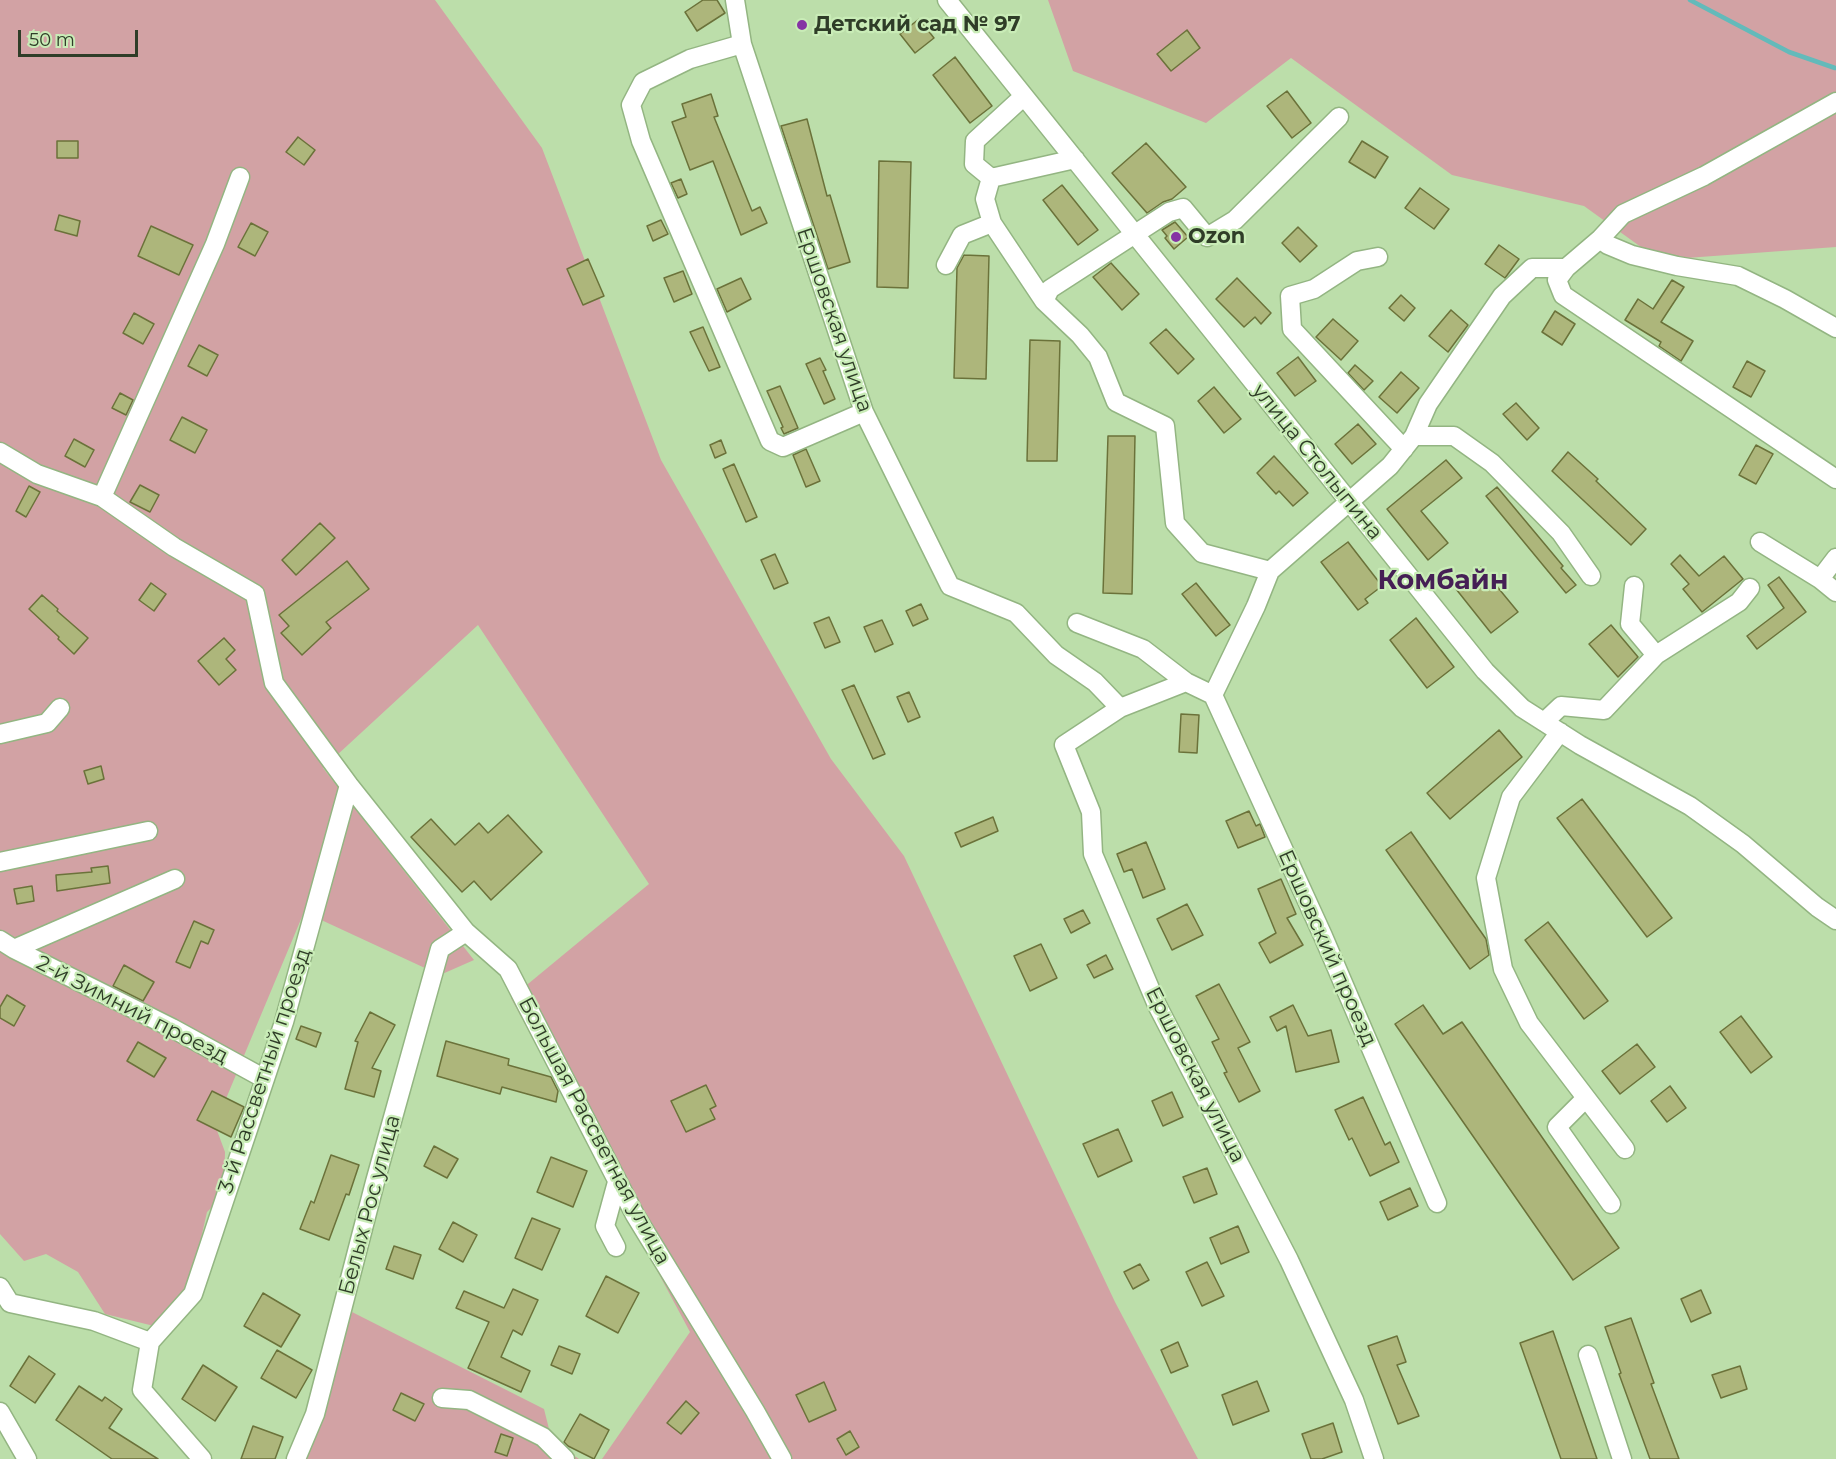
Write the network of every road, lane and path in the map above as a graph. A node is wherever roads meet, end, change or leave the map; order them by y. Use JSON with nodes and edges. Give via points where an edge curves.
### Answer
{"nodes":[{"id":1,"x":735,"y":0,"type":"edge"},
{"id":2,"x":947,"y":0,"type":"edge"},
{"id":3,"x":742,"y":44,"type":"junction"},
{"id":4,"x":1024,"y":96,"type":"junction"},
{"id":5,"x":1836,"y":102,"type":"edge"},
{"id":6,"x":1339,"y":117,"type":"dead end"},
{"id":7,"x":1074,"y":159,"type":"junction"},
{"id":8,"x":240,"y":177,"type":"dead end"},
{"id":9,"x":991,"y":178,"type":"junction"},
{"id":10,"x":992,"y":223,"type":"junction"},
{"id":11,"x":1136,"y":235,"type":"junction"},
{"id":12,"x":1600,"y":239,"type":"junction"},
{"id":13,"x":1378,"y":257,"type":"dead end"},
{"id":14,"x":946,"y":265,"type":"dead end"},
{"id":15,"x":1566,"y":268,"type":"junction"},
{"id":16,"x":1044,"y":301,"type":"junction"},
{"id":17,"x":1836,"y":328,"type":"edge"},
{"id":18,"x":864,"y":412,"type":"junction"},
{"id":19,"x":1409,"y":443,"type":"junction"},
{"id":20,"x":0,"y":452,"type":"edge"},
{"id":21,"x":1836,"y":479,"type":"edge"},
{"id":22,"x":102,"y":497,"type":"junction"},
{"id":23,"x":1349,"y":501,"type":"junction"},
{"id":24,"x":1760,"y":542,"type":"dead end"},
{"id":25,"x":1836,"y":558,"type":"edge"},
{"id":26,"x":1270,"y":571,"type":"junction"},
{"id":27,"x":1591,"y":576,"type":"dead end"},
{"id":28,"x":1820,"y":579,"type":"junction"},
{"id":29,"x":1634,"y":586,"type":"dead end"},
{"id":30,"x":1750,"y":588,"type":"dead end"},
{"id":31,"x":1836,"y":592,"type":"edge"},
{"id":32,"x":1077,"y":623,"type":"dead end"},
{"id":33,"x":1656,"y":655,"type":"junction"},
{"id":34,"x":1186,"y":682,"type":"junction"},
{"id":35,"x":1214,"y":695,"type":"junction"},
{"id":36,"x":60,"y":708,"type":"dead end"},
{"id":37,"x":1120,"y":708,"type":"junction"},
{"id":38,"x":1552,"y":727,"type":"junction"},
{"id":39,"x":0,"y":734,"type":"edge"},
{"id":40,"x":349,"y":785,"type":"junction"},
{"id":41,"x":148,"y":831,"type":"dead end"},
{"id":42,"x":0,"y":862,"type":"edge"},
{"id":43,"x":175,"y":879,"type":"dead end"},
{"id":44,"x":1836,"y":920,"type":"edge"},
{"id":45,"x":466,"y":932,"type":"junction"},
{"id":46,"x":7,"y":945,"type":"edge"},
{"id":47,"x":265,"y":1079,"type":"junction"},
{"id":48,"x":1586,"y":1098,"type":"junction"},
{"id":49,"x":1625,"y":1149,"type":"dead end"},
{"id":50,"x":618,"y":1182,"type":"junction"},
{"id":51,"x":1437,"y":1203,"type":"dead end"},
{"id":52,"x":1611,"y":1204,"type":"dead end"},
{"id":53,"x":616,"y":1247,"type":"dead end"},
{"id":54,"x":0,"y":1287,"type":"edge"},
{"id":55,"x":150,"y":1342,"type":"junction"},
{"id":56,"x":1587,"y":1355,"type":"dead end"},
{"id":57,"x":442,"y":1398,"type":"dead end"},
{"id":58,"x":0,"y":1412,"type":"edge"},
{"id":59,"x":27,"y":1459,"type":"edge"},
{"id":60,"x":202,"y":1459,"type":"edge"},
{"id":61,"x":296,"y":1459,"type":"edge"},
{"id":62,"x":565,"y":1459,"type":"edge"},
{"id":63,"x":782,"y":1459,"type":"edge"},
{"id":64,"x":1374,"y":1459,"type":"edge"},
{"id":65,"x":1623,"y":1459,"type":"edge"}],
"edges":[{"from":1,"to":3,"type":"street","name":"Ершовская улица"},
{"from":2,"to":4,"type":"street","name":"улица Столыпина"},
{"from":3,"to":18,"type":"street","name":"Ершовская улица"},
{"from":3,"to":18,"type":"street","via":[[690,58],[643,82],[631,105],[640,141],[770,441],[783,447]]},
{"from":4,"to":7,"type":"street","name":"улица Столыпина"},
{"from":4,"to":9,"type":"street","via":[[975,141],[974,164]]},
{"from":5,"to":12,"type":"street","via":[[1704,176],[1623,214]]},
{"from":6,"to":11,"type":"street","via":[[1235,220],[1207,237],[1183,208],[1169,212]]},
{"from":7,"to":9,"type":"street"},
{"from":7,"to":11,"type":"street","name":"улица Столыпина"},
{"from":8,"to":22,"type":"street","via":[[215,244]]},
{"from":9,"to":10,"type":"street","via":[[985,200]]},
{"from":10,"to":14,"type":"street","via":[[963,235]]},
{"from":10,"to":16,"type":"street"},
{"from":11,"to":16,"type":"street","via":[[1050,289]]},
{"from":11,"to":23,"type":"street","name":"улица Столыпина"},
{"from":12,"to":15,"type":"street"},
{"from":12,"to":17,"type":"street","via":[[1632,255],[1738,276]]},
{"from":13,"to":19,"type":"street","via":[[1357,261],[1314,289],[1290,296],[1292,329]]},
{"from":15,"to":19,"type":"street","via":[[1532,268],[1502,296],[1428,404]]},
{"from":15,"to":21,"type":"street","via":[[1557,280],[1563,295]]},
{"from":16,"to":26,"type":"street","via":[[1098,357],[1116,402],[1165,426],[1175,523],[1202,553]]},
{"from":18,"to":37,"type":"street","name":"Ершовская улица","via":[[950,586],[1016,613],[1056,655],[1095,682]]},
{"from":19,"to":23,"type":"street","via":[[1390,466]]},
{"from":19,"to":27,"type":"street","via":[[1454,436],[1492,463],[1561,533]]},
{"from":20,"to":22,"type":"street","name":"Большая Рассветная улица","via":[[37,474]]},
{"from":22,"to":40,"type":"street","name":"Большая Рассветная улица","via":[[174,547],[255,594],[274,683]]},
{"from":23,"to":26,"type":"street"},
{"from":23,"to":38,"type":"street","name":"улица Столыпина","via":[[1485,671],[1522,708]]},
{"from":24,"to":28,"type":"street"},
{"from":25,"to":28,"type":"street"},
{"from":26,"to":35,"type":"street"},
{"from":28,"to":31,"type":"street"},
{"from":29,"to":33,"type":"street","via":[[1630,624]]},
{"from":30,"to":33,"type":"street","via":[[1739,602]]},
{"from":32,"to":34,"type":"street","via":[[1143,649]]},
{"from":33,"to":38,"type":"street","via":[[1604,710],[1561,706]]},
{"from":34,"to":35,"type":"street"},
{"from":34,"to":37,"type":"street"},
{"from":35,"to":51,"type":"street","name":"Ершовский проезд"},
{"from":36,"to":39,"type":"street","via":[[47,723]]},
{"from":37,"to":64,"type":"street","name":"Ершовская улица","via":[[1064,745],[1091,812],[1093,854],[1157,1005],[1299,1281],[1354,1400]]},
{"from":38,"to":44,"type":"street","name":"улица Столыпина","via":[[1690,806]]},
{"from":38,"to":48,"type":"street","via":[[1511,797],[1486,878],[1503,969],[1529,1023]]},
{"from":40,"to":45,"type":"street","name":"Большая Рассветная улица"},
{"from":40,"to":47,"type":"street","name":"3-й Рассветный проезд"},
{"from":41,"to":42,"type":"street"},
{"from":43,"to":46,"type":"street"},
{"from":45,"to":50,"type":"street","name":"Большая Рассветная улица","via":[[508,969]]},
{"from":45,"to":61,"type":"street","name":"Белых Рос улица","via":[[440,949],[315,1414]]},
{"from":46,"to":47,"type":"street","name":"2-й Зимний проезд"},
{"from":47,"to":55,"type":"street","name":"3-й Рассветный проезд","via":[[193,1294]]},
{"from":48,"to":49,"type":"street"},
{"from":48,"to":52,"type":"street","via":[[1557,1127]]},
{"from":50,"to":53,"type":"street","via":[[605,1226]]},
{"from":50,"to":63,"type":"street","name":"Большая Рассветная улица"},
{"from":54,"to":55,"type":"street","via":[[10,1303],[94,1321]]},
{"from":55,"to":60,"type":"street","via":[[142,1390]]},
{"from":56,"to":65,"type":"street"},
{"from":57,"to":62,"type":"street","via":[[469,1400],[543,1437]]},
{"from":58,"to":59,"type":"street"}]}
